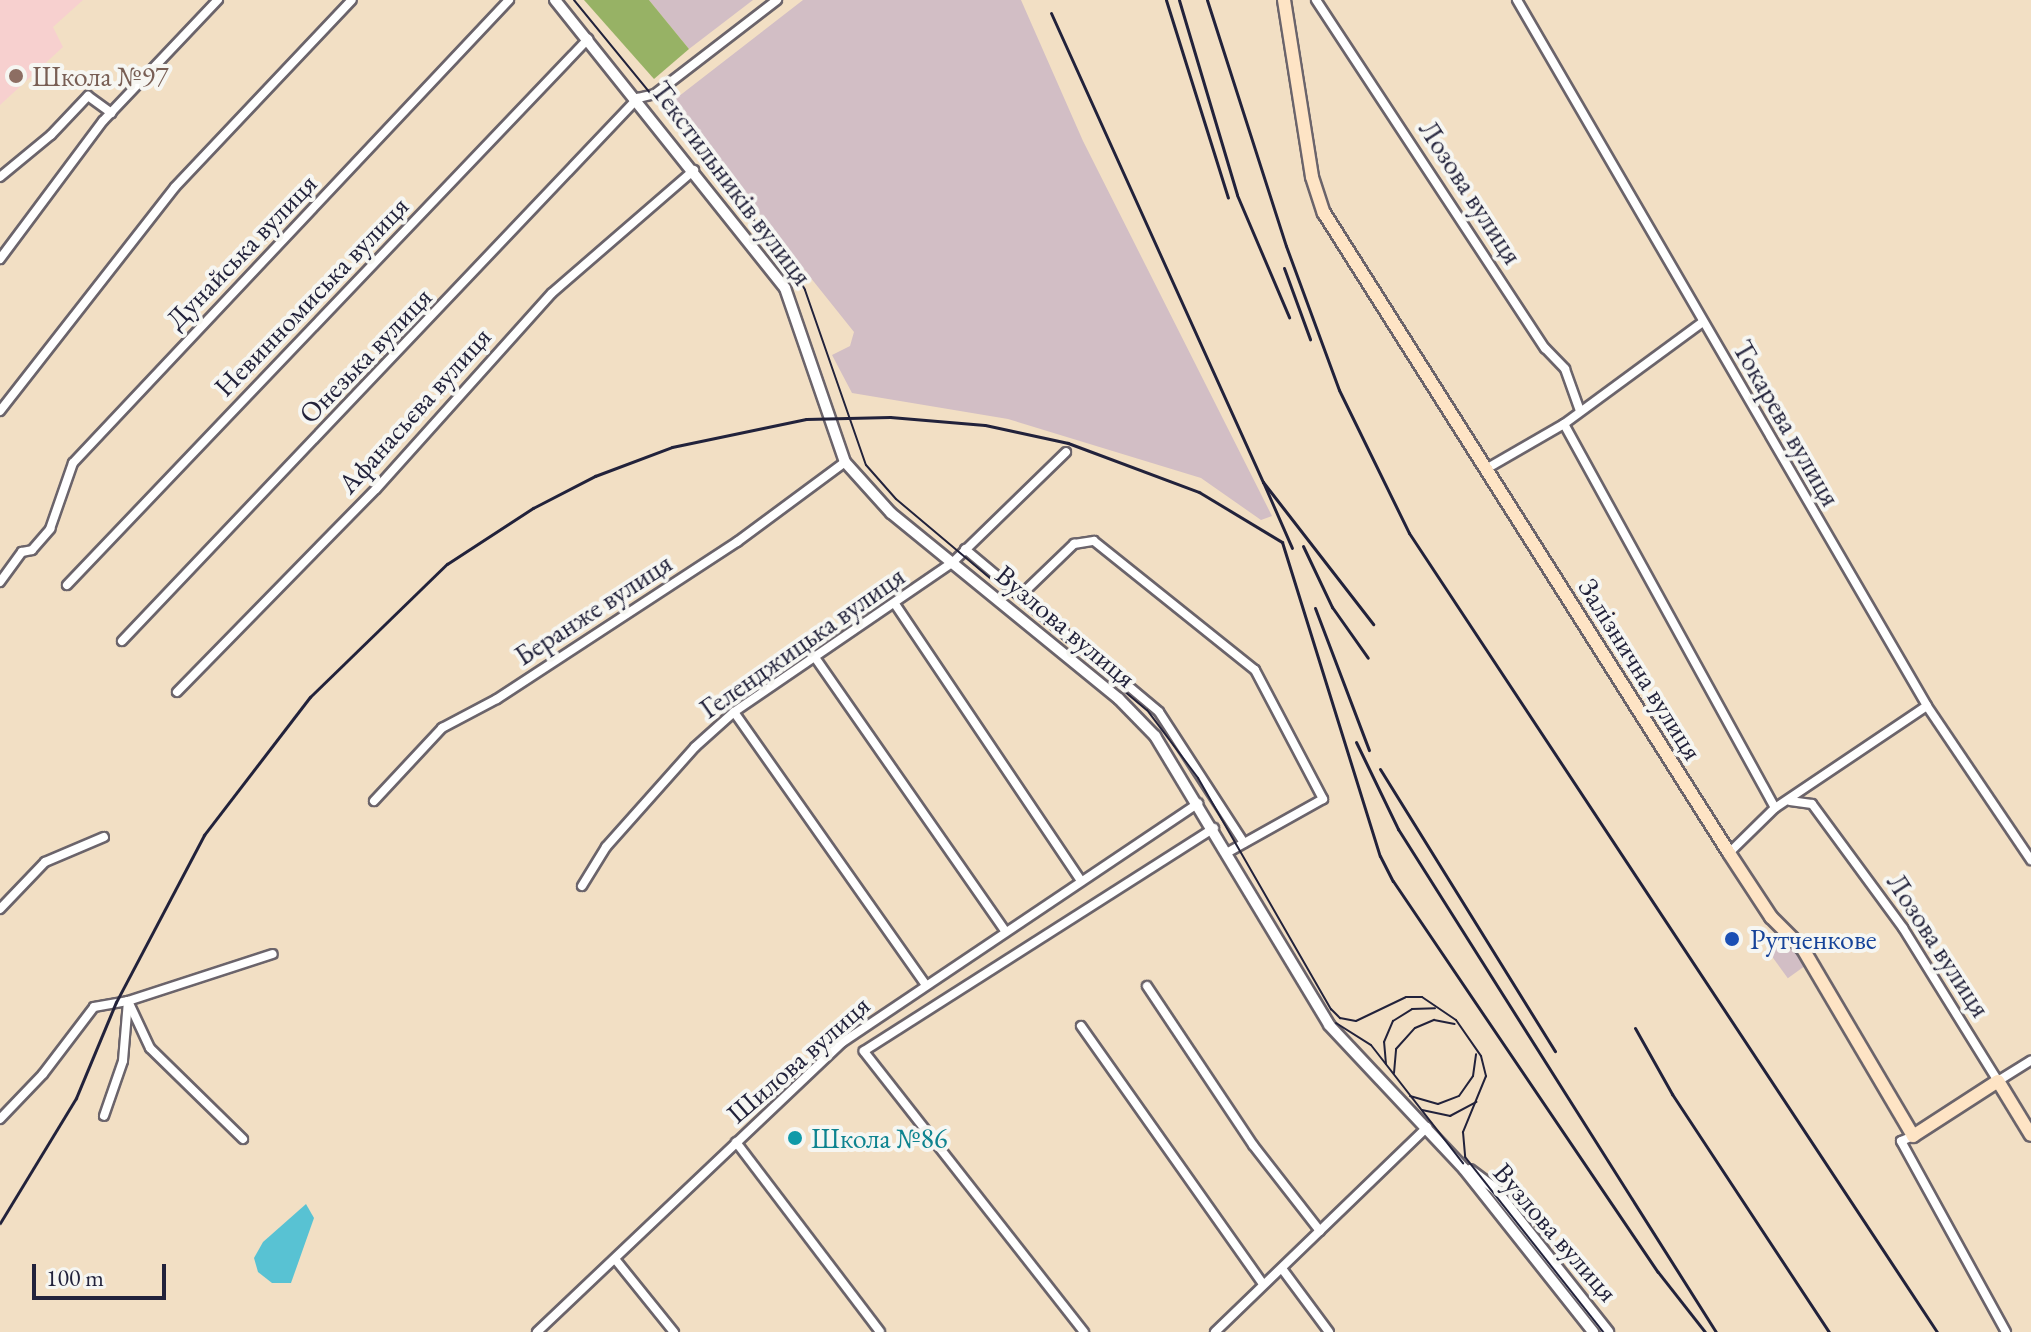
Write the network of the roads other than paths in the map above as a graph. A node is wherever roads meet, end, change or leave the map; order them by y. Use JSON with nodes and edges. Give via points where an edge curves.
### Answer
{"nodes":[{"id":1,"x":218,"y":0,"type":"edge"},
{"id":2,"x":352,"y":0,"type":"edge"},
{"id":3,"x":509,"y":0,"type":"edge"},
{"id":4,"x":555,"y":0,"type":"edge"},
{"id":5,"x":777,"y":0,"type":"edge"},
{"id":6,"x":1284,"y":0,"type":"edge"},
{"id":7,"x":1316,"y":0,"type":"edge"},
{"id":8,"x":1517,"y":0,"type":"edge"},
{"id":9,"x":588,"y":39,"type":"junction"},
{"id":10,"x":638,"y":98,"type":"junction"},
{"id":11,"x":111,"y":113,"type":"junction"},
{"id":12,"x":695,"y":169,"type":"junction"},
{"id":13,"x":0,"y":177,"type":"edge"},
{"id":14,"x":0,"y":259,"type":"edge"},
{"id":15,"x":1703,"y":322,"type":"junction"},
{"id":16,"x":0,"y":411,"type":"edge"},
{"id":17,"x":1580,"y":411,"type":"junction"},
{"id":18,"x":1564,"y":424,"type":"junction"},
{"id":19,"x":1066,"y":452,"type":"dead end"},
{"id":20,"x":845,"y":462,"type":"junction"},
{"id":21,"x":1486,"y":469,"type":"junction"},
{"id":22,"x":965,"y":549,"type":"junction"},
{"id":23,"x":952,"y":563,"type":"junction"},
{"id":24,"x":0,"y":582,"type":"edge"},
{"id":25,"x":67,"y":585,"type":"dead end"},
{"id":26,"x":1021,"y":595,"type":"junction"},
{"id":27,"x":895,"y":604,"type":"junction"},
{"id":28,"x":122,"y":641,"type":"dead end"},
{"id":29,"x":814,"y":656,"type":"junction"},
{"id":30,"x":177,"y":692,"type":"dead end"},
{"id":31,"x":1927,"y":706,"type":"junction"},
{"id":32,"x":734,"y":712,"type":"junction"},
{"id":33,"x":374,"y":801,"type":"dead end"},
{"id":34,"x":1790,"y":801,"type":"junction"},
{"id":35,"x":1198,"y":803,"type":"junction"},
{"id":36,"x":1775,"y":808,"type":"junction"},
{"id":37,"x":1214,"y":828,"type":"junction"},
{"id":38,"x":104,"y":837,"type":"dead end"},
{"id":39,"x":1244,"y":843,"type":"junction"},
{"id":40,"x":2027,"y":845,"type":"edge"},
{"id":41,"x":1228,"y":852,"type":"junction"},
{"id":42,"x":1729,"y":853,"type":"junction"},
{"id":43,"x":2031,"y":860,"type":"edge"},
{"id":44,"x":1080,"y":879,"type":"junction"},
{"id":45,"x":582,"y":886,"type":"dead end"},
{"id":46,"x":0,"y":909,"type":"edge"},
{"id":47,"x":1005,"y":931,"type":"junction"},
{"id":48,"x":273,"y":954,"type":"dead end"},
{"id":49,"x":926,"y":985,"type":"junction"},
{"id":50,"x":1147,"y":986,"type":"dead end"},
{"id":51,"x":128,"y":1001,"type":"junction"},
{"id":52,"x":1081,"y":1026,"type":"dead end"},
{"id":53,"x":2031,"y":1060,"type":"edge"},
{"id":54,"x":1998,"y":1081,"type":"junction"},
{"id":55,"x":104,"y":1116,"type":"dead end"},
{"id":56,"x":0,"y":1119,"type":"edge"},
{"id":57,"x":1427,"y":1127,"type":"junction"},
{"id":58,"x":2031,"y":1135,"type":"edge"},
{"id":59,"x":1913,"y":1136,"type":"junction"},
{"id":60,"x":243,"y":1139,"type":"dead end"},
{"id":61,"x":736,"y":1142,"type":"junction"},
{"id":62,"x":1464,"y":1169,"type":"junction"},
{"id":63,"x":1320,"y":1231,"type":"junction"},
{"id":64,"x":615,"y":1259,"type":"junction"},
{"id":65,"x":1283,"y":1270,"type":"junction"},
{"id":66,"x":1263,"y":1284,"type":"junction"},
{"id":67,"x":537,"y":1332,"type":"edge"},
{"id":68,"x":674,"y":1332,"type":"edge"},
{"id":69,"x":880,"y":1332,"type":"edge"},
{"id":70,"x":1084,"y":1332,"type":"edge"},
{"id":71,"x":1215,"y":1332,"type":"edge"},
{"id":72,"x":1329,"y":1332,"type":"edge"},
{"id":73,"x":1593,"y":1332,"type":"edge"},
{"id":74,"x":1608,"y":1332,"type":"edge"},
{"id":75,"x":2006,"y":1332,"type":"edge"}],
"edges":[{"from":1,"to":11,"type":"street"},
{"from":2,"to":16,"type":"street","via":[[175,187]]},
{"from":3,"to":24,"type":"street","name":"Дунайська вулиця","via":[[73,463],[56,516]]},
{"from":4,"to":9,"type":"street","name":"Текстильників вулиця"},
{"from":5,"to":10,"type":"street","name":"Онезька вулиця","via":[[655,94]]},
{"from":6,"to":21,"type":"main road","name":"Залізнична вулиця","via":[[1312,177],[1324,213]]},
{"from":7,"to":17,"type":"street","name":"Лозова вулиця","via":[[1545,348],[1565,369]]},
{"from":8,"to":15,"type":"street","name":"Токарева вулиця"},
{"from":9,"to":10,"type":"street","name":"Текстильників вулиця"},
{"from":9,"to":25,"type":"street","name":"Невинномиська вулиця"},
{"from":10,"to":12,"type":"street","name":"Текстильників вулиця"},
{"from":10,"to":28,"type":"street","name":"Онезька вулиця"},
{"from":11,"to":13,"type":"street","via":[[88,96]]},
{"from":11,"to":14,"type":"street"},
{"from":12,"to":20,"type":"street","name":"Текстильників вулиця","via":[[795,306]]},
{"from":12,"to":30,"type":"street","name":"Афанасьєва вулиця","via":[[552,293],[376,489]]},
{"from":15,"to":17,"type":"street"},
{"from":15,"to":31,"type":"street","name":"Токарева вулиця"},
{"from":17,"to":18,"type":"street"},
{"from":18,"to":21,"type":"street"},
{"from":18,"to":36,"type":"street"},
{"from":19,"to":22,"type":"street","name":"Геленджицька вулиця"},
{"from":20,"to":23,"type":"street","name":"Вузлова вулиця","via":[[891,513]]},
{"from":20,"to":33,"type":"street","name":"Беранже вулиця","via":[[737,542],[497,699],[442,728]]},
{"from":21,"to":42,"type":"main road","name":"Залізнична вулиця"},
{"from":22,"to":23,"type":"street","name":"Геленджицька вулиця"},
{"from":22,"to":26,"type":"street"},
{"from":23,"to":27,"type":"street","name":"Геленджицька вулиця"},
{"from":23,"to":35,"type":"street","name":"Вузлова вулиця","via":[[1129,709],[1155,736]]},
{"from":26,"to":39,"type":"street","via":[[1159,712]]},
{"from":26,"to":39,"type":"street","via":[[1074,544],[1094,541],[1255,670],[1323,799]]},
{"from":27,"to":29,"type":"street","name":"Геленджицька вулиця"},
{"from":27,"to":44,"type":"street"},
{"from":29,"to":32,"type":"street","name":"Геленджицька вулиця"},
{"from":29,"to":47,"type":"street"},
{"from":31,"to":34,"type":"street"},
{"from":31,"to":40,"type":"street","name":"Токарева вулиця"},
{"from":32,"to":45,"type":"street","name":"Геленджицька вулиця","via":[[695,747],[606,847]]},
{"from":32,"to":49,"type":"street"},
{"from":34,"to":36,"type":"street"},
{"from":34,"to":54,"type":"street","name":"Лозова вулиця","via":[[1812,804],[1903,928]]},
{"from":35,"to":37,"type":"street","name":"Вузлова вулиця"},
{"from":35,"to":44,"type":"street","name":"Шилова вулиця"},
{"from":36,"to":42,"type":"street"},
{"from":37,"to":41,"type":"street","name":"Вузлова вулиця"},
{"from":37,"to":70,"type":"street","name":"Шилова вулиця","via":[[864,1051]]},
{"from":38,"to":46,"type":"street","via":[[45,862]]},
{"from":39,"to":41,"type":"street"},
{"from":40,"to":43,"type":"street","name":"Токарева вулиця"},
{"from":41,"to":57,"type":"street","name":"Вузлова вулиця","via":[[1322,1015]]},
{"from":42,"to":59,"type":"main road","name":"Залізнична вулиця","via":[[1771,917],[1803,949]]},
{"from":44,"to":47,"type":"street","name":"Шилова вулиця"},
{"from":47,"to":49,"type":"street","name":"Шилова вулиця"},
{"from":48,"to":51,"type":"street"},
{"from":49,"to":61,"type":"street","name":"Шилова вулиця","via":[[843,1042]]},
{"from":50,"to":63,"type":"street","via":[[1253,1145]]},
{"from":51,"to":55,"type":"street","via":[[123,1061]]},
{"from":51,"to":56,"type":"street","via":[[94,1007],[43,1074]]},
{"from":51,"to":60,"type":"street","via":[[150,1048]]},
{"from":52,"to":66,"type":"street"},
{"from":53,"to":54,"type":"street"},
{"from":54,"to":58,"type":"main road","name":"Лозова вулиця"},
{"from":54,"to":59,"type":"main road"},
{"from":57,"to":62,"type":"street","name":"Вузлова вулиця"},
{"from":57,"to":63,"type":"street"},
{"from":59,"to":75,"type":"street","name":"Залізнична вулиця","via":[[1901,1141]]},
{"from":61,"to":64,"type":"street","name":"Шилова вулиця"},
{"from":61,"to":69,"type":"street"},
{"from":62,"to":73,"type":"street","name":"Вузлова вулиця"},
{"from":62,"to":74,"type":"street","name":"Вузлова вулиця","via":[[1494,1188]]},
{"from":63,"to":65,"type":"street"},
{"from":64,"to":67,"type":"street","name":"Шилова вулиця"},
{"from":64,"to":68,"type":"street"},
{"from":65,"to":66,"type":"street"},
{"from":65,"to":72,"type":"street"},
{"from":66,"to":71,"type":"street"}]}
